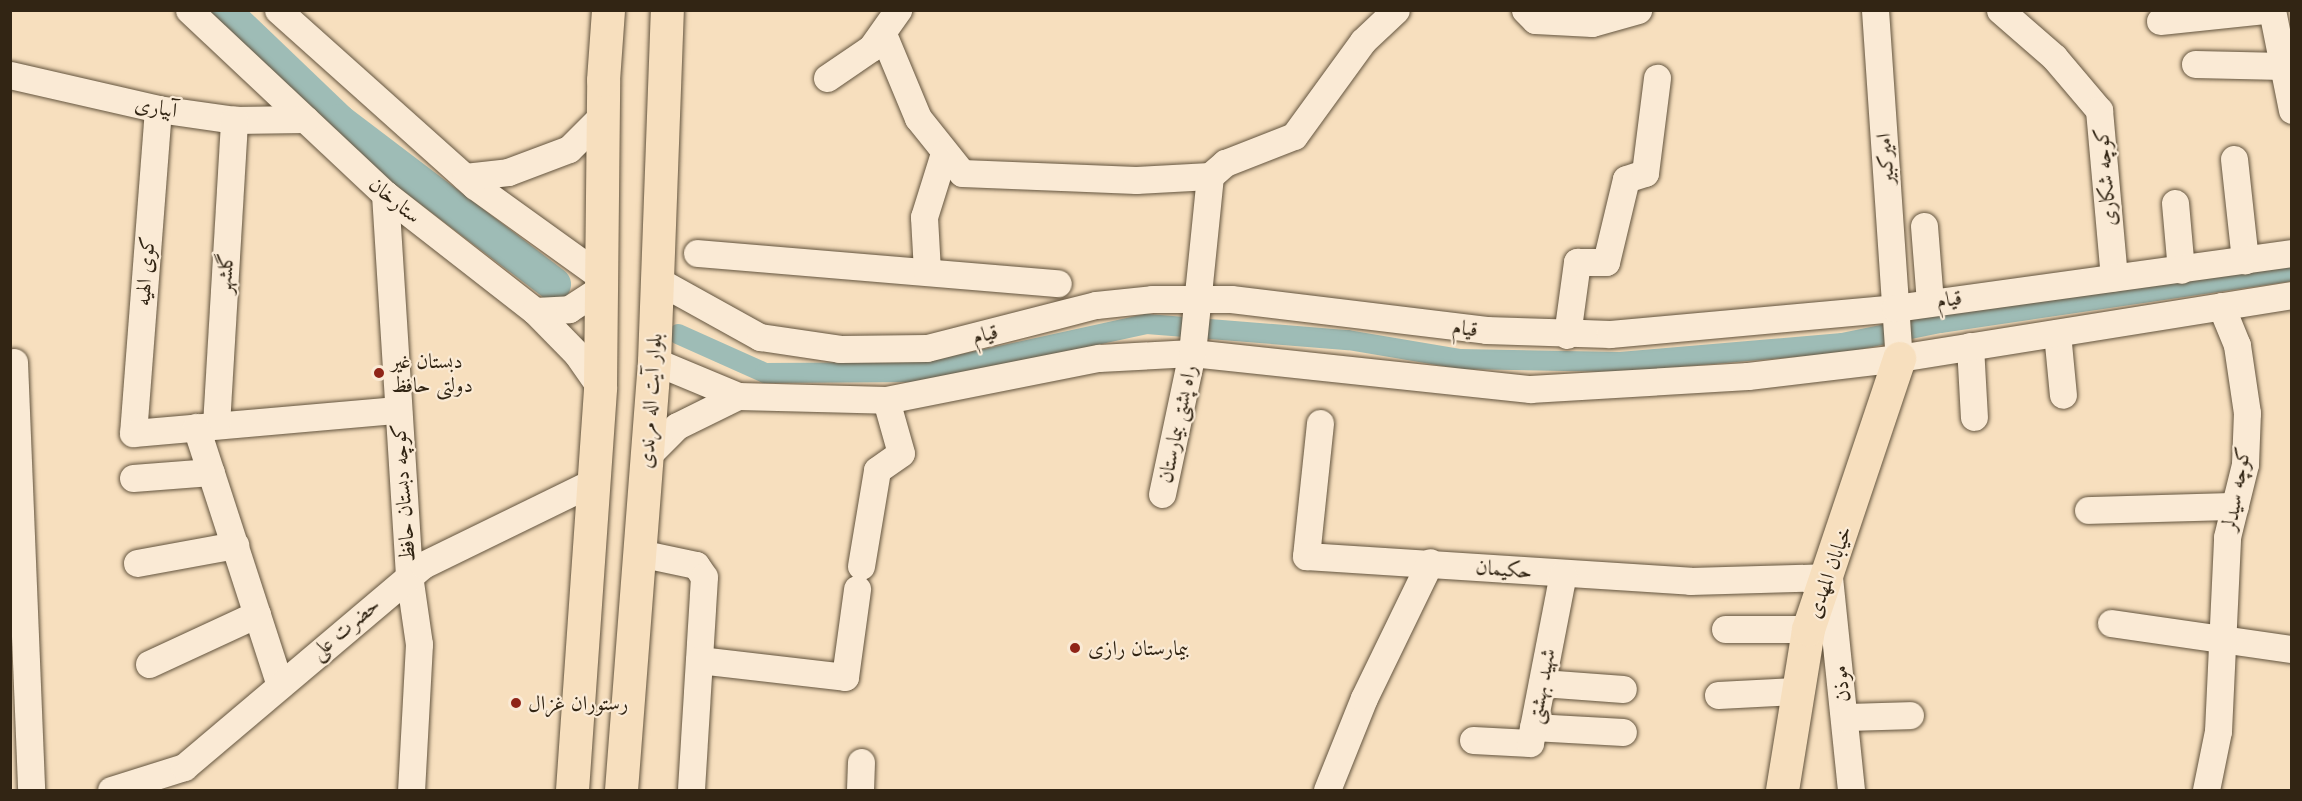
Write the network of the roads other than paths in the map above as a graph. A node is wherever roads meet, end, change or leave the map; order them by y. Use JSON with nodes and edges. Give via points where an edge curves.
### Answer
{"nodes":[{"id":1,"x":189,"y":10,"type":"edge"},
{"id":2,"x":278,"y":10,"type":"edge"},
{"id":3,"x":667,"y":10,"type":"edge"},
{"id":4,"x":898,"y":10,"type":"edge"},
{"id":5,"x":1396,"y":10,"type":"edge"},
{"id":6,"x":1525,"y":10,"type":"edge"},
{"id":7,"x":1638,"y":10,"type":"edge"},
{"id":8,"x":1875,"y":10,"type":"edge"},
{"id":9,"x":2000,"y":10,"type":"edge"},
{"id":10,"x":2264,"y":10,"type":"edge"},
{"id":11,"x":2272,"y":10,"type":"edge"},
{"id":12,"x":604,"y":12,"type":"edge"},
{"id":13,"x":2160,"y":21,"type":"dead end"},
{"id":14,"x":883,"y":34,"type":"junction"},
{"id":15,"x":2195,"y":64,"type":"dead end"},
{"id":16,"x":2283,"y":66,"type":"junction"},
{"id":17,"x":10,"y":75,"type":"edge"},
{"id":18,"x":827,"y":78,"type":"dead end"},
{"id":19,"x":1657,"y":78,"type":"dead end"},
{"id":20,"x":158,"y":109,"type":"junction"},
{"id":21,"x":2292,"y":110,"type":"edge"},
{"id":22,"x":603,"y":116,"type":"junction"},
{"id":23,"x":305,"y":119,"type":"junction"},
{"id":24,"x":234,"y":120,"type":"junction"},
{"id":25,"x":944,"y":153,"type":"junction"},
{"id":26,"x":2234,"y":159,"type":"dead end"},
{"id":27,"x":1210,"y":176,"type":"junction"},
{"id":28,"x":465,"y":177,"type":"junction"},
{"id":29,"x":385,"y":194,"type":"junction"},
{"id":30,"x":2175,"y":203,"type":"dead end"},
{"id":31,"x":1924,"y":226,"type":"dead end"},
{"id":32,"x":697,"y":253,"type":"dead end"},
{"id":33,"x":2292,"y":253,"type":"edge"},
{"id":34,"x":2245,"y":260,"type":"junction"},
{"id":35,"x":2181,"y":270,"type":"junction"},
{"id":36,"x":927,"y":271,"type":"junction"},
{"id":37,"x":2114,"y":277,"type":"junction"},
{"id":38,"x":657,"y":280,"type":"junction"},
{"id":39,"x":603,"y":282,"type":"junction"},
{"id":40,"x":1058,"y":283,"type":"dead end"},
{"id":41,"x":2292,"y":295,"type":"edge"},
{"id":42,"x":1198,"y":297,"type":"junction"},
{"id":43,"x":1930,"y":302,"type":"junction"},
{"id":44,"x":2221,"y":306,"type":"junction"},
{"id":45,"x":1895,"y":308,"type":"junction"},
{"id":46,"x":535,"y":311,"type":"junction"},
{"id":47,"x":2057,"y":333,"type":"junction"},
{"id":48,"x":1567,"y":335,"type":"junction"},
{"id":49,"x":1970,"y":346,"type":"junction"},
{"id":50,"x":1192,"y":353,"type":"junction"},
{"id":51,"x":1899,"y":358,"type":"junction"},
{"id":52,"x":654,"y":361,"type":"junction"},
{"id":53,"x":14,"y":362,"type":"dead end"},
{"id":54,"x":600,"y":387,"type":"junction"},
{"id":55,"x":2063,"y":395,"type":"dead end"},
{"id":56,"x":738,"y":396,"type":"junction"},
{"id":57,"x":886,"y":400,"type":"junction"},
{"id":58,"x":398,"y":410,"type":"junction"},
{"id":59,"x":1974,"y":417,"type":"dead end"},
{"id":60,"x":1320,"y":423,"type":"dead end"},
{"id":61,"x":206,"y":426,"type":"junction"},
{"id":62,"x":647,"y":456,"type":"junction"},
{"id":63,"x":211,"y":472,"type":"junction"},
{"id":64,"x":133,"y":478,"type":"dead end"},
{"id":65,"x":592,"y":482,"type":"junction"},
{"id":66,"x":1162,"y":494,"type":"dead end"},
{"id":67,"x":2235,"y":507,"type":"junction"},
{"id":68,"x":15,"y":508,"type":"edge"},
{"id":69,"x":2088,"y":510,"type":"dead end"},
{"id":70,"x":235,"y":545,"type":"junction"},
{"id":71,"x":639,"y":553,"type":"junction"},
{"id":72,"x":1430,"y":562,"type":"junction"},
{"id":73,"x":137,"y":563,"type":"dead end"},
{"id":74,"x":1563,"y":574,"type":"junction"},
{"id":75,"x":409,"y":575,"type":"junction"},
{"id":76,"x":1829,"y":577,"type":"junction"},
{"id":77,"x":257,"y":614,"type":"junction"},
{"id":78,"x":2111,"y":624,"type":"dead end"},
{"id":79,"x":1808,"y":629,"type":"junction"},
{"id":80,"x":1725,"y":630,"type":"dead end"},
{"id":81,"x":2225,"y":641,"type":"junction"},
{"id":82,"x":2292,"y":649,"type":"edge"},
{"id":83,"x":699,"y":660,"type":"junction"},
{"id":84,"x":150,"y":664,"type":"dead end"},
{"id":85,"x":279,"y":683,"type":"junction"},
{"id":86,"x":1542,"y":683,"type":"junction"},
{"id":87,"x":1623,"y":688,"type":"dead end"},
{"id":88,"x":1796,"y":691,"type":"junction"},
{"id":89,"x":1718,"y":695,"type":"dead end"},
{"id":90,"x":1910,"y":715,"type":"dead end"},
{"id":91,"x":1844,"y":717,"type":"junction"},
{"id":92,"x":1533,"y":726,"type":"junction"},
{"id":93,"x":1623,"y":732,"type":"dead end"},
{"id":94,"x":1473,"y":740,"type":"dead end"},
{"id":95,"x":861,"y":762,"type":"dead end"},
{"id":96,"x":573,"y":788,"type":"edge"},
{"id":97,"x":31,"y":790,"type":"edge"},
{"id":98,"x":111,"y":790,"type":"edge"},
{"id":99,"x":411,"y":790,"type":"edge"},
{"id":100,"x":621,"y":790,"type":"edge"},
{"id":101,"x":691,"y":790,"type":"edge"},
{"id":102,"x":860,"y":790,"type":"edge"},
{"id":103,"x":1327,"y":790,"type":"edge"},
{"id":104,"x":1782,"y":790,"type":"edge"},
{"id":105,"x":1851,"y":790,"type":"edge"},
{"id":106,"x":2206,"y":790,"type":"edge"}],
"edges":[{"from":1,"to":23,"type":"street","name":"ستارخان"},
{"from":2,"to":28,"type":"street"},
{"from":3,"to":38,"type":"main road","name":"بلوار آیت اله مرندی"},
{"from":4,"to":14,"type":"street"},
{"from":5,"to":27,"type":"street","via":[[1363,41],[1294,136],[1225,163]]},
{"from":6,"to":7,"type":"street","via":[[1535,20],[1592,23]]},
{"from":8,"to":45,"type":"street","name":"امیرکبیر"},
{"from":9,"to":37,"type":"street","name":"کوچه شکاری","via":[[2054,57],[2099,110]]},
{"from":10,"to":13,"type":"street"},
{"from":11,"to":16,"type":"street"},
{"from":12,"to":22,"type":"main road"},
{"from":14,"to":18,"type":"street"},
{"from":14,"to":25,"type":"street","via":[[918,118]]},
{"from":15,"to":16,"type":"street"},
{"from":16,"to":21,"type":"street"},
{"from":17,"to":20,"type":"street","name":"آبیاری"},
{"from":19,"to":48,"type":"street","via":[[1645,173],[1626,179],[1606,261],[1576,262]]},
{"from":20,"to":24,"type":"street","name":"آبیاری"},
{"from":20,"to":61,"type":"street","name":"کوی الهیه","via":[[133,433]]},
{"from":22,"to":28,"type":"street","via":[[569,149],[508,172]]},
{"from":22,"to":39,"type":"main road"},
{"from":23,"to":24,"type":"street","name":"آبیاری"},
{"from":23,"to":29,"type":"street","name":"ستارخان"},
{"from":24,"to":61,"type":"street","name":"گلشهر"},
{"from":25,"to":27,"type":"street","via":[[962,173],[1136,180]]},
{"from":25,"to":36,"type":"street","via":[[924,217]]},
{"from":26,"to":34,"type":"street"},
{"from":27,"to":42,"type":"street","name":"راه پشتی بیمارستان"},
{"from":28,"to":39,"type":"street"},
{"from":29,"to":46,"type":"street","name":"ستارخان"},
{"from":29,"to":58,"type":"street","name":"کوچه دبستان حافظ"},
{"from":30,"to":35,"type":"street"},
{"from":31,"to":43,"type":"street"},
{"from":32,"to":36,"type":"street"},
{"from":33,"to":34,"type":"street","name":"قیام"},
{"from":34,"to":35,"type":"street","name":"قیام"},
{"from":35,"to":37,"type":"street","name":"قیام"},
{"from":36,"to":40,"type":"street"},
{"from":37,"to":43,"type":"street","name":"قیام"},
{"from":38,"to":42,"type":"street","name":"قیام","via":[[760,337],[840,349],[927,348],[1096,305]]},
{"from":38,"to":52,"type":"main road","name":"بلوار آیت اله مرندی"},
{"from":39,"to":46,"type":"street","via":[[569,309]]},
{"from":39,"to":54,"type":"main road"},
{"from":41,"to":44,"type":"street"},
{"from":42,"to":48,"type":"street","name":"قیام","via":[[1486,330]]},
{"from":42,"to":50,"type":"street","name":"راه پشتی بیمارستان"},
{"from":43,"to":45,"type":"street","name":"قیام"},
{"from":44,"to":47,"type":"street"},
{"from":44,"to":67,"type":"street","name":"کوچه سیدلر","via":[[2237,345],[2247,413],[2244,464]]},
{"from":45,"to":48,"type":"street","name":"قیام","via":[[1773,322]]},
{"from":45,"to":51,"type":"street","name":"امیرکبیر"},
{"from":46,"to":54,"type":"street","name":"ستارخان","via":[[577,354]]},
{"from":47,"to":49,"type":"street"},
{"from":47,"to":55,"type":"street"},
{"from":49,"to":51,"type":"street"},
{"from":49,"to":59,"type":"street"},
{"from":50,"to":51,"type":"street","via":[[1530,388],[1748,376]]},
{"from":50,"to":57,"type":"street","via":[[1099,358]]},
{"from":50,"to":66,"type":"street","name":"راه پشتی بیمارستان"},
{"from":51,"to":76,"type":"main road","name":"خیابان المهدی"},
{"from":52,"to":56,"type":"street"},
{"from":52,"to":62,"type":"main road","name":"بلوار آیت اله مرندی"},
{"from":53,"to":68,"type":"street"},
{"from":54,"to":65,"type":"main road"},
{"from":56,"to":57,"type":"street"},
{"from":56,"to":62,"type":"street","via":[[677,426]]},
{"from":57,"to":83,"type":"street","via":[[901,453],[877,470],[845,677]]},
{"from":58,"to":61,"type":"street"},
{"from":58,"to":75,"type":"street","name":"کوچه دبستان حافظ"},
{"from":60,"to":72,"type":"street","name":"حکیمان","via":[[1306,556]]},
{"from":61,"to":63,"type":"street","name":"گلشهر"},
{"from":62,"to":71,"type":"main road","name":"بلوار آیت اله مرندی"},
{"from":63,"to":64,"type":"street"},
{"from":63,"to":70,"type":"street","name":"گلشهر"},
{"from":65,"to":75,"type":"street","name":"حضرت علی"},
{"from":65,"to":96,"type":"main road"},
{"from":67,"to":69,"type":"street"},
{"from":67,"to":81,"type":"street","name":"کوچه سیدلر","via":[[2227,537]]},
{"from":68,"to":97,"type":"street"},
{"from":70,"to":73,"type":"street"},
{"from":70,"to":77,"type":"street","name":"گلشهر"},
{"from":71,"to":83,"type":"street","via":[[696,566],[704,577]]},
{"from":71,"to":100,"type":"main road","name":"بلوار آیت اله مرندی"},
{"from":72,"to":74,"type":"street","name":"حکیمان"},
{"from":72,"to":103,"type":"street","via":[[1364,698]]},
{"from":74,"to":76,"type":"street","name":"حکیمان","via":[[1690,581]]},
{"from":74,"to":86,"type":"street","name":"شهید بهشتی"},
{"from":75,"to":85,"type":"street","name":"حضرت علی"},
{"from":75,"to":99,"type":"street","name":"کوچه دبستان حافظ","via":[[419,644]]},
{"from":76,"to":79,"type":"main road","name":"خیابان المهدی"},
{"from":76,"to":91,"type":"street","name":"موذن"},
{"from":77,"to":84,"type":"street"},
{"from":77,"to":85,"type":"street","name":"گلشهر"},
{"from":78,"to":81,"type":"street"},
{"from":79,"to":80,"type":"street"},
{"from":79,"to":88,"type":"main road","name":"خیابان المهدی"},
{"from":81,"to":82,"type":"street"},
{"from":81,"to":106,"type":"street","name":"کوچه سیدلر","via":[[2218,731]]},
{"from":83,"to":101,"type":"street"},
{"from":85,"to":98,"type":"street","name":"حضرت علی","via":[[184,767]]},
{"from":86,"to":87,"type":"street"},
{"from":86,"to":92,"type":"street","name":"شهید بهشتی"},
{"from":88,"to":89,"type":"street"},
{"from":88,"to":104,"type":"main road","name":"خیابان المهدی"},
{"from":90,"to":91,"type":"street"},
{"from":91,"to":105,"type":"street","name":"موذن"},
{"from":92,"to":93,"type":"street"},
{"from":92,"to":94,"type":"street","name":"شهید بهشتی","via":[[1530,743]]},
{"from":95,"to":102,"type":"street"}]}
